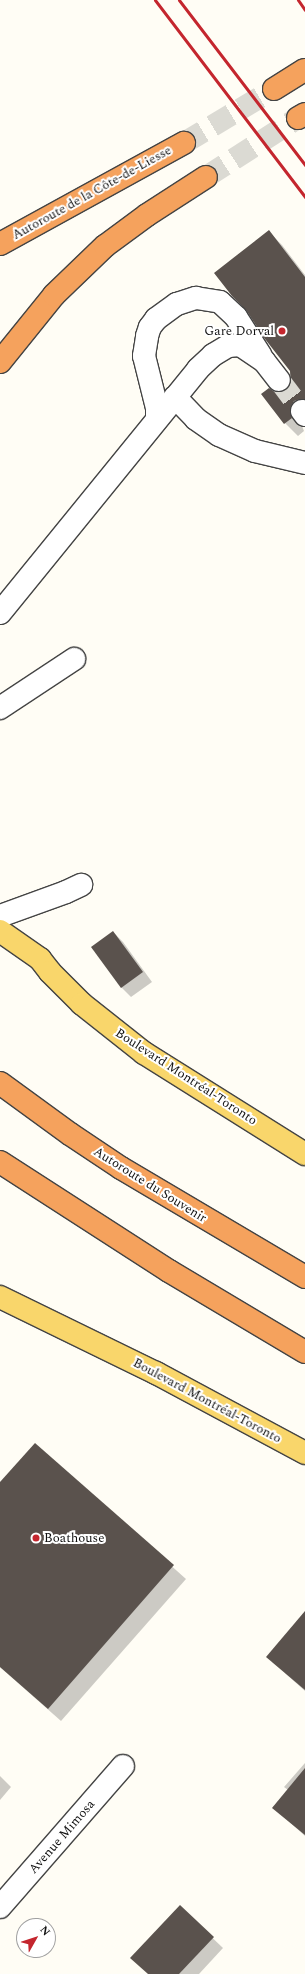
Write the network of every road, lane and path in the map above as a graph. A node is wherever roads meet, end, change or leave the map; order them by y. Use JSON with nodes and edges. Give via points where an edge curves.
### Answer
{"nodes":[{"id":1,"x":305,"y":70,"type":"edge"},
{"id":2,"x":274,"y":89,"type":"tunnel mouth"},
{"id":3,"x":184,"y":143,"type":"tunnel mouth"},
{"id":4,"x":206,"y":177,"type":"tunnel mouth"},
{"id":5,"x":0,"y":244,"type":"edge"},
{"id":6,"x":264,"y":361,"type":"junction"},
{"id":7,"x":0,"y":362,"type":"edge"},
{"id":8,"x":279,"y":380,"type":"tunnel mouth"},
{"id":9,"x":175,"y":396,"type":"junction"},
{"id":10,"x":157,"y":419,"type":"junction"},
{"id":11,"x":305,"y":463,"type":"edge"},
{"id":12,"x":0,"y":612,"type":"edge"},
{"id":13,"x":74,"y":659,"type":"dead end"},
{"id":14,"x":0,"y":708,"type":"edge"},
{"id":15,"x":81,"y":885,"type":"dead end"},
{"id":16,"x":0,"y":916,"type":"edge"},
{"id":17,"x":0,"y":931,"type":"edge"},
{"id":18,"x":0,"y":1084,"type":"edge"},
{"id":19,"x":305,"y":1154,"type":"edge"},
{"id":20,"x":0,"y":1162,"type":"edge"},
{"id":21,"x":305,"y":1277,"type":"edge"},
{"id":22,"x":0,"y":1297,"type":"edge"},
{"id":23,"x":305,"y":1352,"type":"edge"},
{"id":24,"x":305,"y":1453,"type":"edge"},
{"id":25,"x":123,"y":1766,"type":"dead end"},
{"id":26,"x":0,"y":1907,"type":"edge"}],
"edges":[{"from":1,"to":2,"type":"highway"},
{"from":3,"to":5,"type":"highway","name":"Autoroute de la Côte-de-Liesse"},
{"from":4,"to":7,"type":"highway","via":[[105,246],[54,295]]},
{"from":6,"to":8,"type":"street"},
{"from":6,"to":9,"type":"street","via":[[240,345],[228,346],[198,369]]},
{"from":6,"to":10,"type":"street","via":[[236,317],[220,302],[196,298],[177,304],[156,320],[147,336],[144,356],[157,408]]},
{"from":9,"to":10,"type":"street"},
{"from":9,"to":11,"type":"street","via":[[196,419],[219,435],[255,451]]},
{"from":10,"to":12,"type":"street"},
{"from":13,"to":14,"type":"street"},
{"from":15,"to":16,"type":"street"},
{"from":17,"to":19,"type":"main road","name":"Boulevard Montréal-Toronto","via":[[40,960],[82,1004],[138,1048]]},
{"from":18,"to":21,"type":"highway","name":"Autoroute du Souvenir","via":[[121,1168]]},
{"from":20,"to":23,"type":"highway","via":[[169,1271]]},
{"from":22,"to":24,"type":"main road","name":"Boulevard Montréal-Toronto","via":[[156,1373]]},
{"from":25,"to":26,"type":"street","name":"Avenue Mimosa"}]}
